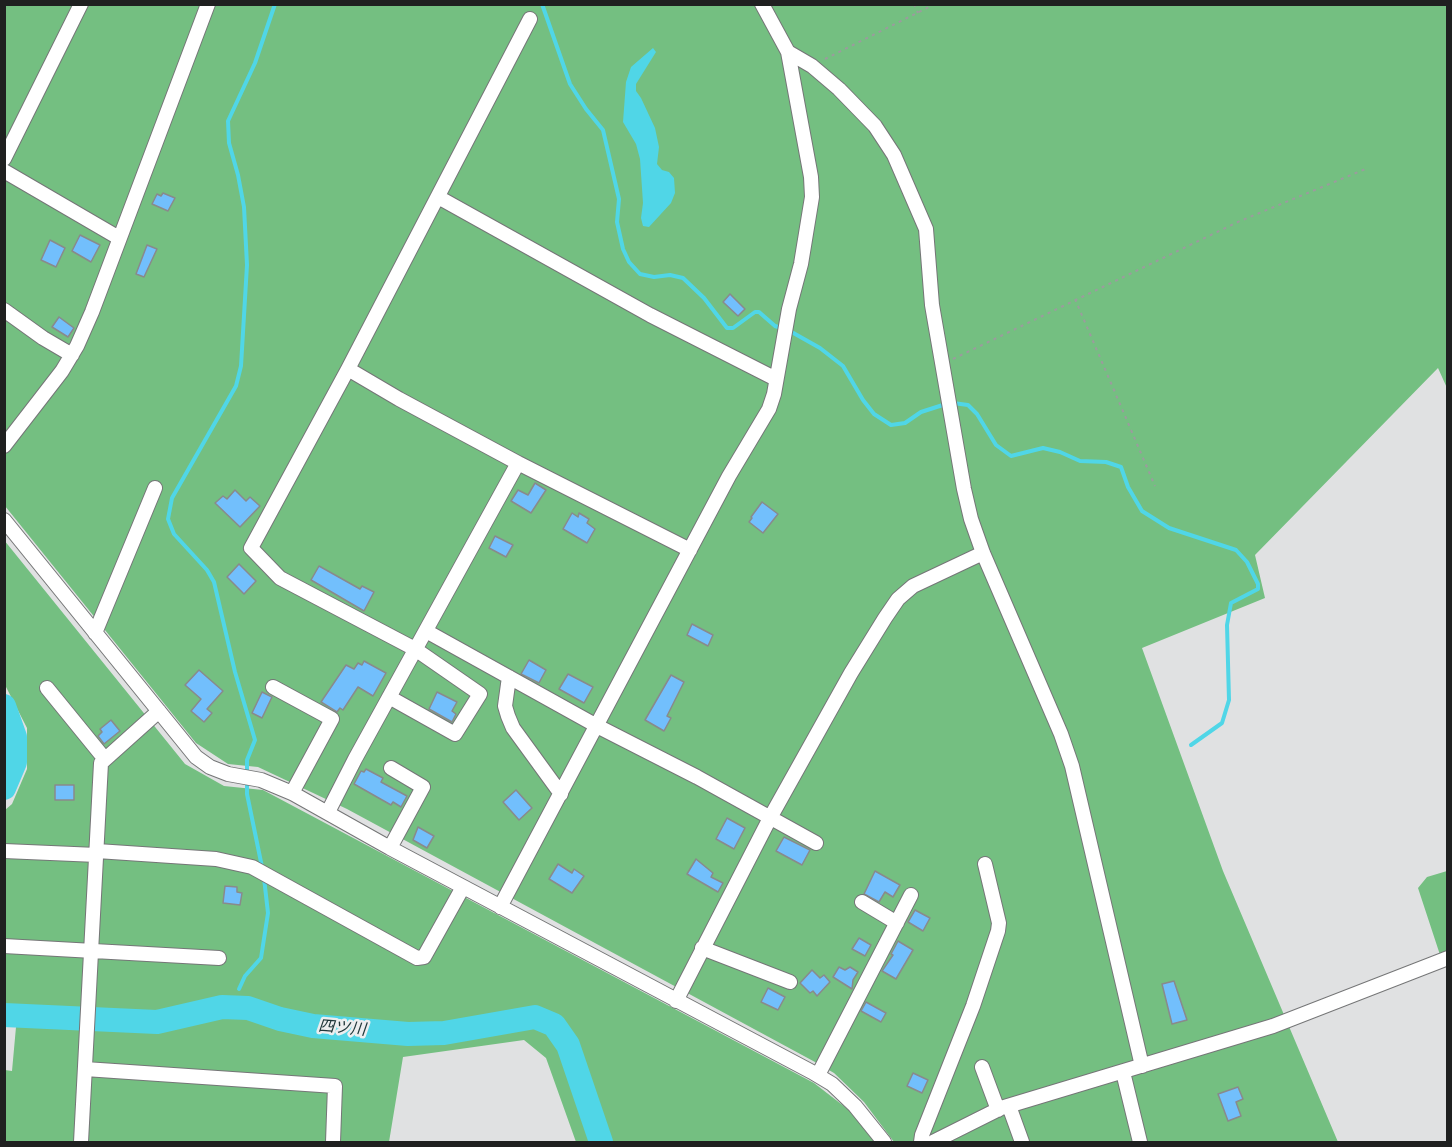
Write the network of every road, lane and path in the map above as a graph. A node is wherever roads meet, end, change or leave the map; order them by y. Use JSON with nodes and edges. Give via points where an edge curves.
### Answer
{"nodes":[{"id":1,"x":81,"y":4,"type":"edge"},
{"id":2,"x":208,"y":4,"type":"edge"},
{"id":3,"x":762,"y":4,"type":"edge"},
{"id":4,"x":914,"y":4,"type":"edge"},
{"id":5,"x":935,"y":4,"type":"edge"},
{"id":6,"x":918,"y":13,"type":"junction"},
{"id":7,"x":530,"y":19,"type":"dead end"},
{"id":8,"x":788,"y":52,"type":"junction"},
{"id":9,"x":812,"y":66,"type":"junction"},
{"id":10,"x":4,"y":159,"type":"edge"},
{"id":11,"x":1368,"y":168,"type":"dead end"},
{"id":12,"x":4,"y":171,"type":"edge"},
{"id":13,"x":438,"y":197,"type":"junction"},
{"id":14,"x":119,"y":238,"type":"junction"},
{"id":15,"x":1075,"y":299,"type":"junction"},
{"id":16,"x":4,"y":310,"type":"edge"},
{"id":17,"x":72,"y":355,"type":"junction"},
{"id":18,"x":942,"y":364,"type":"junction"},
{"id":19,"x":348,"y":369,"type":"junction"},
{"id":20,"x":776,"y":379,"type":"junction"},
{"id":21,"x":4,"y":446,"type":"edge"},
{"id":22,"x":518,"y":463,"type":"junction"},
{"id":23,"x":1155,"y":486,"type":"dead end"},
{"id":24,"x":155,"y":488,"type":"dead end"},
{"id":25,"x":4,"y":520,"type":"edge"},
{"id":26,"x":690,"y":550,"type":"junction"},
{"id":27,"x":983,"y":552,"type":"junction"},
{"id":28,"x":426,"y":631,"type":"junction"},
{"id":29,"x":95,"y":633,"type":"junction"},
{"id":30,"x":416,"y":649,"type":"junction"},
{"id":31,"x":509,"y":677,"type":"junction"},
{"id":32,"x":273,"y":687,"type":"dead end"},
{"id":33,"x":47,"y":688,"type":"dead end"},
{"id":34,"x":389,"y":697,"type":"junction"},
{"id":35,"x":159,"y":711,"type":"junction"},
{"id":36,"x":597,"y":726,"type":"junction"},
{"id":37,"x":104,"y":758,"type":"junction"},
{"id":38,"x":391,"y":768,"type":"dead end"},
{"id":39,"x":292,"y":793,"type":"junction"},
{"id":40,"x":561,"y":794,"type":"junction"},
{"id":41,"x":328,"y":812,"type":"junction"},
{"id":42,"x":770,"y":818,"type":"junction"},
{"id":43,"x":816,"y":843,"type":"dead end"},
{"id":44,"x":390,"y":848,"type":"junction"},
{"id":45,"x":4,"y":850,"type":"edge"},
{"id":46,"x":97,"y":853,"type":"junction"},
{"id":47,"x":985,"y":864,"type":"dead end"},
{"id":48,"x":464,"y":887,"type":"junction"},
{"id":49,"x":911,"y":896,"type":"dead end"},
{"id":50,"x":862,"y":902,"type":"dead end"},
{"id":51,"x":500,"y":907,"type":"junction"},
{"id":52,"x":897,"y":923,"type":"junction"},
{"id":53,"x":4,"y":946,"type":"edge"},
{"id":54,"x":702,"y":948,"type":"junction"},
{"id":55,"x":91,"y":951,"type":"junction"},
{"id":56,"x":219,"y":958,"type":"dead end"},
{"id":57,"x":1448,"y":958,"type":"edge"},
{"id":58,"x":790,"y":982,"type":"dead end"},
{"id":59,"x":676,"y":1001,"type":"junction"},
{"id":60,"x":982,"y":1066,"type":"dead end"},
{"id":61,"x":1142,"y":1066,"type":"junction"},
{"id":62,"x":85,"y":1069,"type":"junction"},
{"id":63,"x":1123,"y":1072,"type":"junction"},
{"id":64,"x":818,"y":1075,"type":"junction"},
{"id":65,"x":1003,"y":1108,"type":"junction"},
{"id":66,"x":81,"y":1143,"type":"edge"},
{"id":67,"x":333,"y":1143,"type":"edge"},
{"id":68,"x":884,"y":1143,"type":"edge"},
{"id":69,"x":921,"y":1143,"type":"edge"},
{"id":70,"x":933,"y":1143,"type":"edge"},
{"id":71,"x":1022,"y":1143,"type":"edge"},
{"id":72,"x":1140,"y":1143,"type":"edge"}],
"edges":[{"from":1,"to":10,"type":"street"},
{"from":2,"to":14,"type":"street"},
{"from":3,"to":8,"type":"street"},
{"from":4,"to":6,"type":"path"},
{"from":5,"to":6,"type":"path"},
{"from":6,"to":9,"type":"path"},
{"from":7,"to":13,"type":"street"},
{"from":8,"to":9,"type":"street"},
{"from":8,"to":20,"type":"street","via":[[812,196]]},
{"from":9,"to":18,"type":"street","via":[[875,126],[894,155],[917,206],[926,229]]},
{"from":11,"to":15,"type":"path"},
{"from":12,"to":14,"type":"street"},
{"from":13,"to":19,"type":"street"},
{"from":13,"to":20,"type":"street","via":[[650,315]]},
{"from":14,"to":17,"type":"street"},
{"from":15,"to":18,"type":"path"},
{"from":15,"to":23,"type":"path"},
{"from":16,"to":17,"type":"street"},
{"from":17,"to":21,"type":"street"},
{"from":18,"to":27,"type":"street","via":[[964,489]]},
{"from":19,"to":22,"type":"street"},
{"from":19,"to":30,"type":"street","via":[[251,548],[280,578]]},
{"from":20,"to":26,"type":"street","via":[[769,409]]},
{"from":22,"to":26,"type":"street"},
{"from":22,"to":28,"type":"street"},
{"from":24,"to":29,"type":"street"},
{"from":25,"to":29,"type":"street"},
{"from":26,"to":36,"type":"street"},
{"from":27,"to":42,"type":"street","via":[[913,586],[898,599],[851,673]]},
{"from":27,"to":61,"type":"street","via":[[1072,766]]},
{"from":28,"to":30,"type":"street"},
{"from":28,"to":31,"type":"street"},
{"from":29,"to":35,"type":"street"},
{"from":30,"to":34,"type":"street"},
{"from":30,"to":34,"type":"street","via":[[480,694],[455,734]]},
{"from":31,"to":36,"type":"street"},
{"from":31,"to":40,"type":"street","via":[[505,706],[513,728]]},
{"from":32,"to":39,"type":"street","via":[[332,719]]},
{"from":33,"to":37,"type":"street"},
{"from":34,"to":41,"type":"street"},
{"from":35,"to":37,"type":"street"},
{"from":35,"to":39,"type":"street","via":[[196,757],[210,767],[261,780]]},
{"from":36,"to":40,"type":"street"},
{"from":36,"to":42,"type":"street"},
{"from":37,"to":46,"type":"street"},
{"from":38,"to":44,"type":"street","via":[[423,786]]},
{"from":39,"to":41,"type":"street"},
{"from":40,"to":51,"type":"street"},
{"from":41,"to":44,"type":"street"},
{"from":42,"to":43,"type":"street"},
{"from":42,"to":54,"type":"street"},
{"from":44,"to":48,"type":"street"},
{"from":45,"to":46,"type":"street"},
{"from":46,"to":48,"type":"street","via":[[216,859],[252,867],[417,958],[424,957]]},
{"from":46,"to":55,"type":"street"},
{"from":47,"to":69,"type":"street","via":[[998,931]]},
{"from":48,"to":51,"type":"street"},
{"from":49,"to":52,"type":"street"},
{"from":50,"to":52,"type":"street"},
{"from":51,"to":59,"type":"street"},
{"from":52,"to":64,"type":"street"},
{"from":53,"to":55,"type":"street"},
{"from":54,"to":58,"type":"street"},
{"from":54,"to":59,"type":"street"},
{"from":55,"to":56,"type":"street"},
{"from":55,"to":62,"type":"street"},
{"from":57,"to":61,"type":"street","via":[[1273,1026]]},
{"from":59,"to":64,"type":"street"},
{"from":60,"to":65,"type":"street"},
{"from":61,"to":63,"type":"street"},
{"from":62,"to":66,"type":"street"},
{"from":62,"to":67,"type":"street","via":[[335,1086]]},
{"from":63,"to":65,"type":"street"},
{"from":63,"to":72,"type":"street"},
{"from":64,"to":68,"type":"street","via":[[855,1106]]},
{"from":65,"to":70,"type":"street"},
{"from":65,"to":71,"type":"street"}]}
